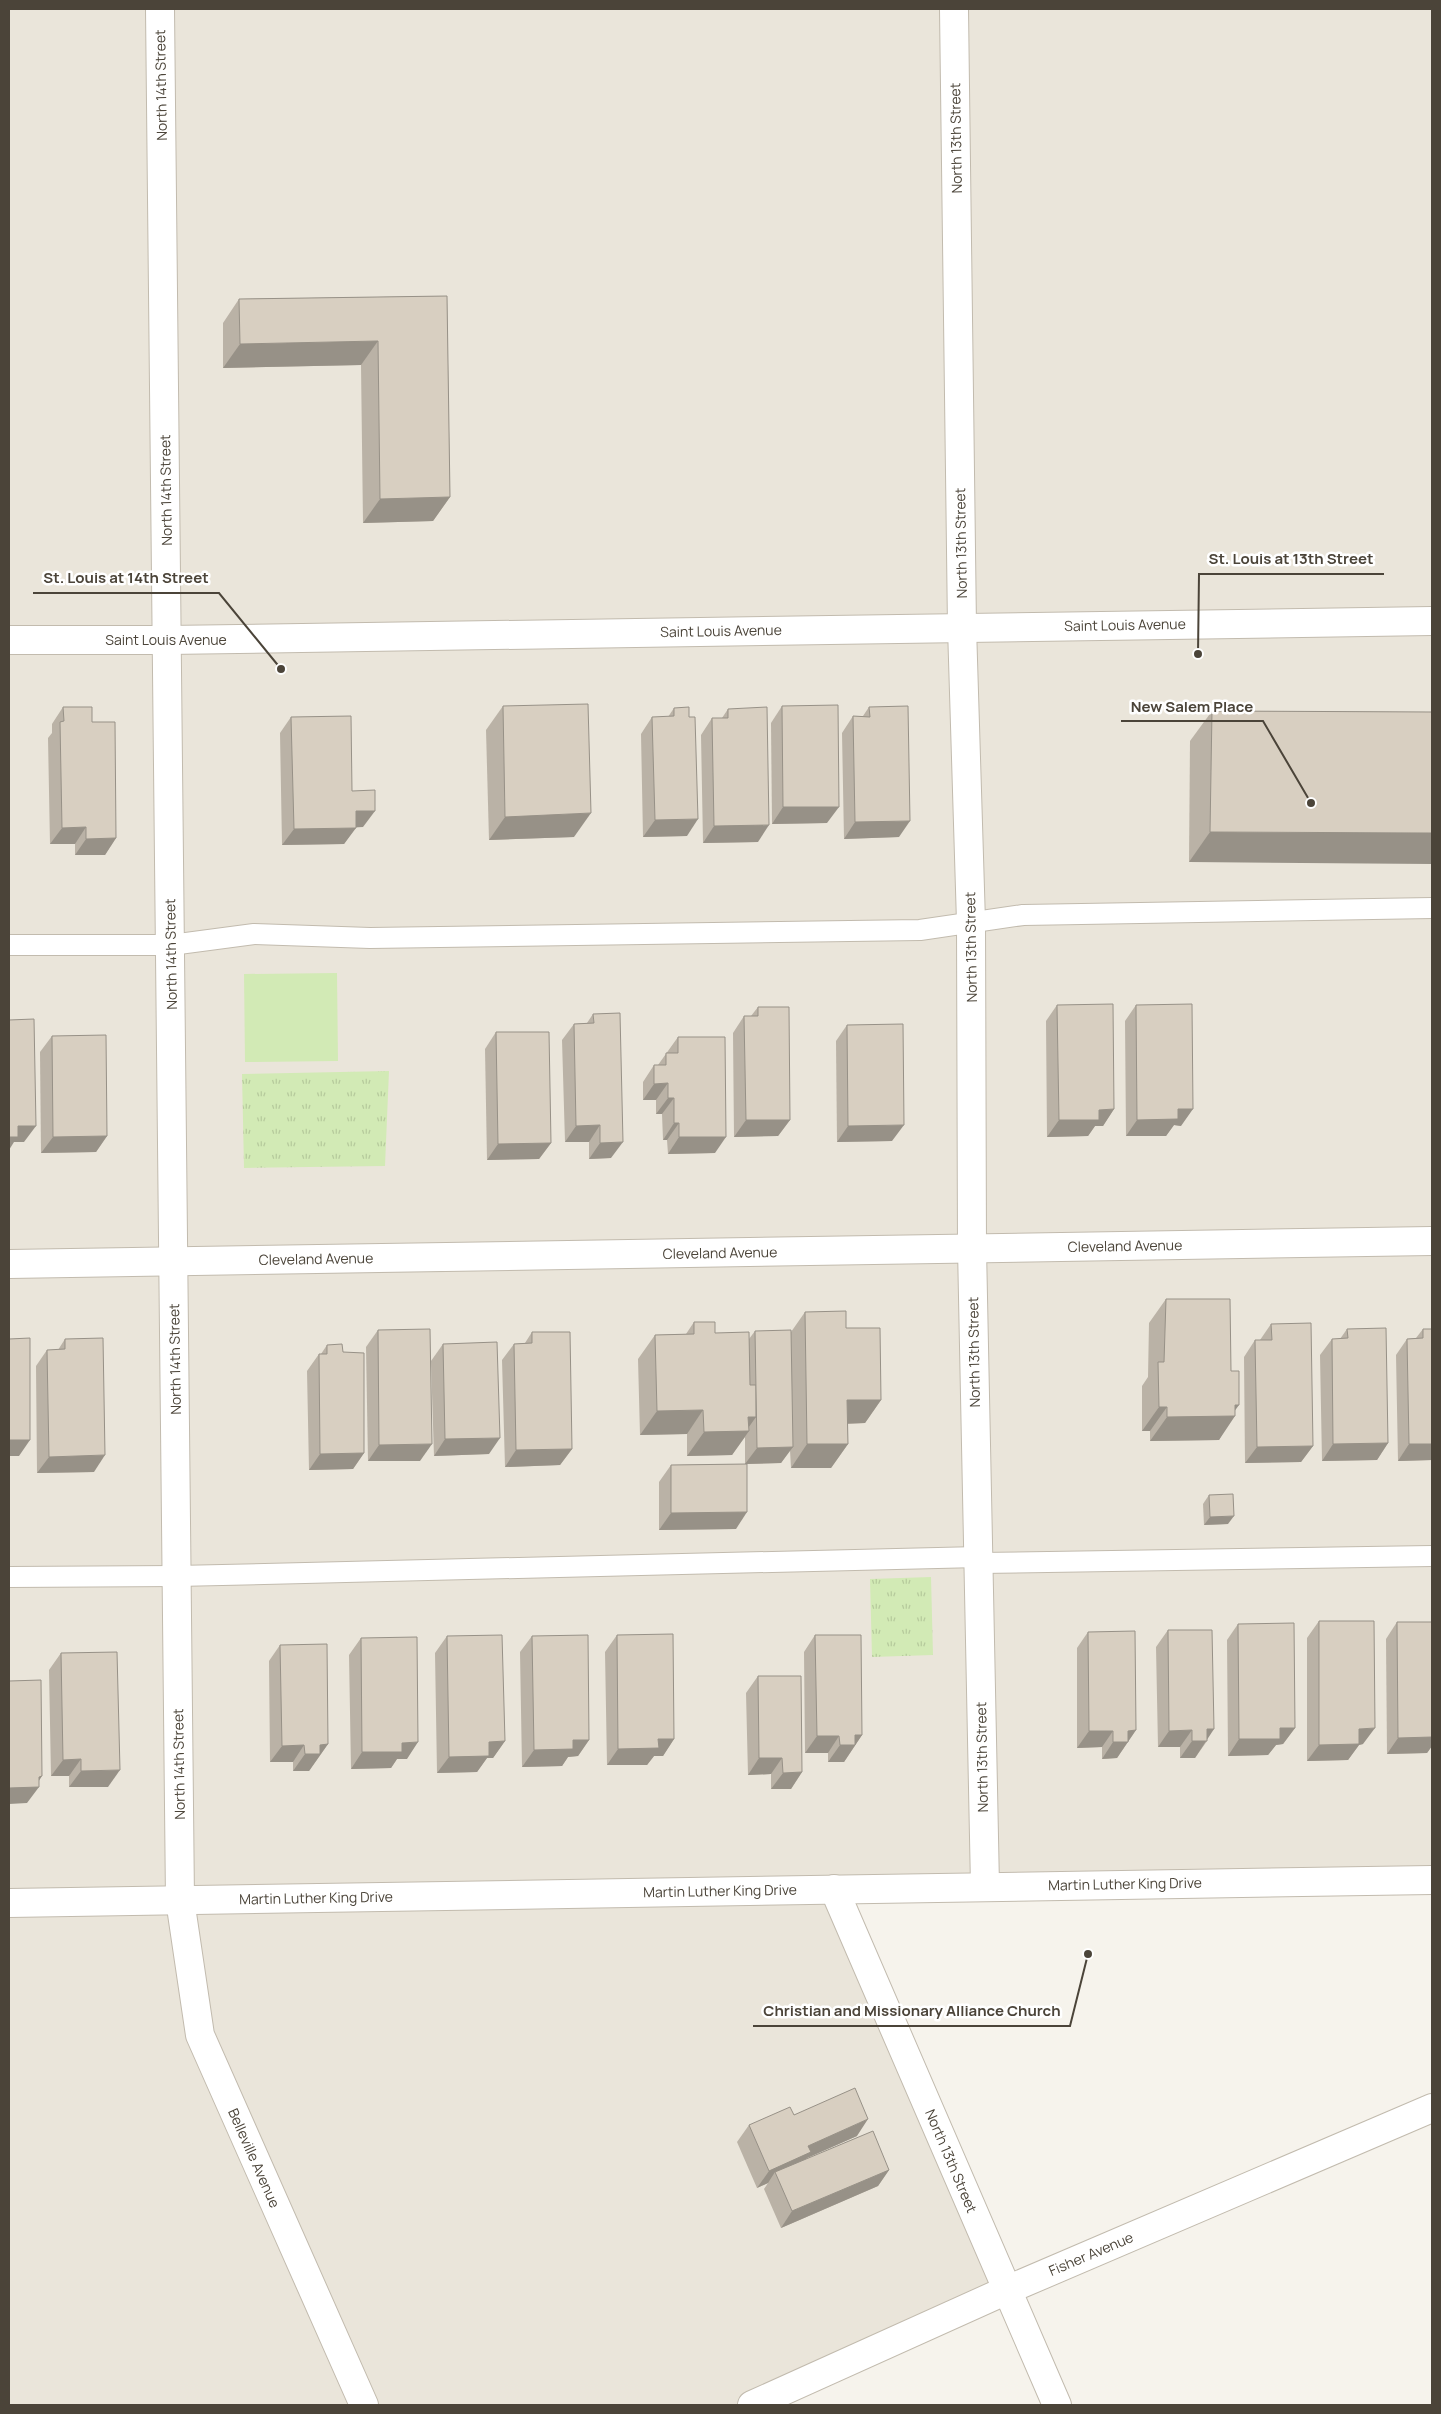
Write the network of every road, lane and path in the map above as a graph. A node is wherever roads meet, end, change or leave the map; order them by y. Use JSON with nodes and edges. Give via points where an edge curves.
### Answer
{"nodes":[{"id":1,"x":160,"y":9,"type":"edge"},
{"id":2,"x":954,"y":9,"type":"edge"},
{"id":3,"x":1432,"y":621,"type":"edge"},
{"id":4,"x":962,"y":627,"type":"junction"},
{"id":5,"x":9,"y":640,"type":"edge"},
{"id":6,"x":168,"y":640,"type":"junction"},
{"id":7,"x":1432,"y":908,"type":"edge"},
{"id":8,"x":971,"y":922,"type":"junction"},
{"id":9,"x":9,"y":945,"type":"edge"},
{"id":10,"x":171,"y":945,"type":"junction"},
{"id":11,"x":1432,"y":1242,"type":"edge"},
{"id":12,"x":972,"y":1248,"type":"junction"},
{"id":13,"x":174,"y":1262,"type":"junction"},
{"id":14,"x":9,"y":1264,"type":"edge"},
{"id":15,"x":1432,"y":1556,"type":"edge"},
{"id":16,"x":979,"y":1560,"type":"junction"},
{"id":17,"x":177,"y":1576,"type":"junction"},
{"id":18,"x":9,"y":1577,"type":"edge"},
{"id":19,"x":1432,"y":1880,"type":"edge"},
{"id":20,"x":985,"y":1886,"type":"junction"},
{"id":21,"x":834,"y":1889,"type":"junction"},
{"id":22,"x":180,"y":1900,"type":"junction"},
{"id":23,"x":9,"y":1903,"type":"edge"},
{"id":24,"x":1432,"y":2108,"type":"edge"},
{"id":25,"x":1007,"y":2290,"type":"junction"},
{"id":26,"x":364,"y":2405,"type":"edge"},
{"id":27,"x":752,"y":2405,"type":"edge"},
{"id":28,"x":1057,"y":2405,"type":"edge"}],
"edges":[{"from":1,"to":6,"type":"street","name":"North 14th Street"},
{"from":2,"to":4,"type":"street","name":"North 13th Street"},
{"from":3,"to":4,"type":"street","name":"Saint Louis Avenue"},
{"from":4,"to":6,"type":"street","name":"Saint Louis Avenue"},
{"from":4,"to":8,"type":"street","name":"North 13th Street"},
{"from":5,"to":6,"type":"street","name":"Saint Louis Avenue"},
{"from":6,"to":10,"type":"street","name":"North 14th Street"},
{"from":7,"to":8,"type":"lane","via":[[1023,915]]},
{"from":8,"to":10,"type":"lane","via":[[910,930],[370,938],[254,934]]},
{"from":8,"to":12,"type":"street","name":"North 13th Street"},
{"from":9,"to":10,"type":"lane"},
{"from":10,"to":13,"type":"street","name":"North 14th Street"},
{"from":11,"to":12,"type":"street","name":"Cleveland Avenue"},
{"from":12,"to":13,"type":"street","name":"Cleveland Avenue"},
{"from":12,"to":16,"type":"street","name":"North 13th Street"},
{"from":13,"to":14,"type":"street","name":"Cleveland Avenue"},
{"from":13,"to":17,"type":"street","name":"North 14th Street"},
{"from":15,"to":16,"type":"lane"},
{"from":16,"to":17,"type":"lane"},
{"from":16,"to":20,"type":"street","name":"North 13th Street"},
{"from":17,"to":18,"type":"lane"},
{"from":17,"to":22,"type":"street","name":"North 14th Street"},
{"from":19,"to":20,"type":"street","name":"Martin Luther King Drive"},
{"from":20,"to":21,"type":"street","name":"Martin Luther King Drive"},
{"from":21,"to":22,"type":"street","name":"Martin Luther King Drive"},
{"from":21,"to":25,"type":"street","name":"North 13th Street"},
{"from":22,"to":23,"type":"street","name":"Martin Luther King Drive"},
{"from":22,"to":26,"type":"street","name":"Belleville Avenue","via":[[200,2035]]},
{"from":24,"to":25,"type":"street","name":"Fisher Avenue"},
{"from":25,"to":27,"type":"street","name":"Fisher Avenue"},
{"from":25,"to":28,"type":"street","name":"North 13th Street"}]}
